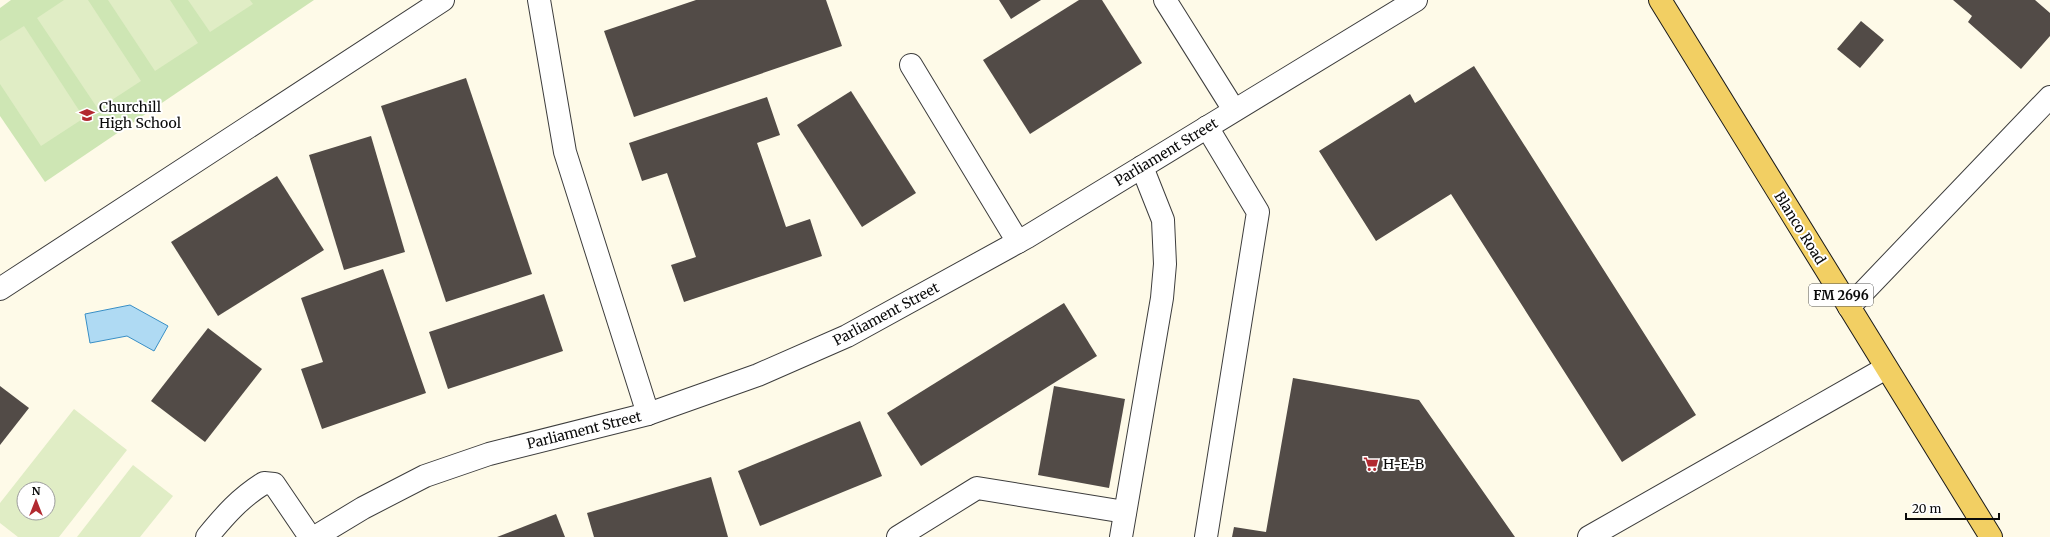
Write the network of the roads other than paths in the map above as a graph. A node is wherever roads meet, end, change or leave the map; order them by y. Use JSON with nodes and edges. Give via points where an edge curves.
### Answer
{"nodes":[{"id":1,"x":443,"y":0,"type":"edge"},
{"id":2,"x":539,"y":0,"type":"edge"},
{"id":3,"x":1165,"y":0,"type":"edge"},
{"id":4,"x":1416,"y":0,"type":"edge"},
{"id":5,"x":1660,"y":0,"type":"edge"},
{"id":6,"x":911,"y":66,"type":"dead end"},
{"id":7,"x":2050,"y":97,"type":"edge"},
{"id":8,"x":1234,"y":110,"type":"junction"},
{"id":9,"x":1207,"y":127,"type":"junction"},
{"id":10,"x":1142,"y":167,"type":"junction"},
{"id":11,"x":1018,"y":242,"type":"junction"},
{"id":12,"x":0,"y":289,"type":"edge"},
{"id":13,"x":1849,"y":307,"type":"junction"},
{"id":14,"x":1886,"y":368,"type":"junction"},
{"id":15,"x":648,"y":414,"type":"junction"},
{"id":16,"x":1125,"y":512,"type":"junction"},
{"id":17,"x":207,"y":537,"type":"edge"},
{"id":18,"x":310,"y":537,"type":"edge"},
{"id":19,"x":315,"y":537,"type":"edge"},
{"id":20,"x":898,"y":537,"type":"edge"},
{"id":21,"x":1121,"y":537,"type":"edge"},
{"id":22,"x":1206,"y":537,"type":"edge"},
{"id":23,"x":1589,"y":537,"type":"edge"},
{"id":24,"x":1991,"y":537,"type":"edge"}],
"edges":[{"from":1,"to":12,"type":"street"},
{"from":2,"to":15,"type":"street","via":[[565,152]]},
{"from":3,"to":8,"type":"street"},
{"from":4,"to":8,"type":"street","name":"Parliament Street"},
{"from":5,"to":13,"type":"main road","name":"Blanco Road","number":"FM 2696"},
{"from":6,"to":11,"type":"street"},
{"from":7,"to":13,"type":"street"},
{"from":8,"to":9,"type":"street","name":"Parliament Street"},
{"from":9,"to":10,"type":"street","name":"Parliament Street"},
{"from":9,"to":22,"type":"street","via":[[1258,212]]},
{"from":10,"to":11,"type":"street","name":"Parliament Street"},
{"from":10,"to":16,"type":"street","via":[[1163,220],[1166,264]]},
{"from":11,"to":15,"type":"street","name":"Parliament Street","via":[[847,336],[758,375]]},
{"from":13,"to":14,"type":"main road","name":"Blanco Road","number":"FM 2696"},
{"from":14,"to":23,"type":"street"},
{"from":14,"to":24,"type":"main road","name":"Blanco Road","number":"FM 2696"},
{"from":15,"to":19,"type":"street","name":"Parliament Street","via":[[489,454],[425,476],[363,508]]},
{"from":16,"to":20,"type":"street","via":[[977,488]]},
{"from":16,"to":21,"type":"street"},
{"from":17,"to":18,"type":"street","via":[[229,509],[264,483],[274,484]]}]}
